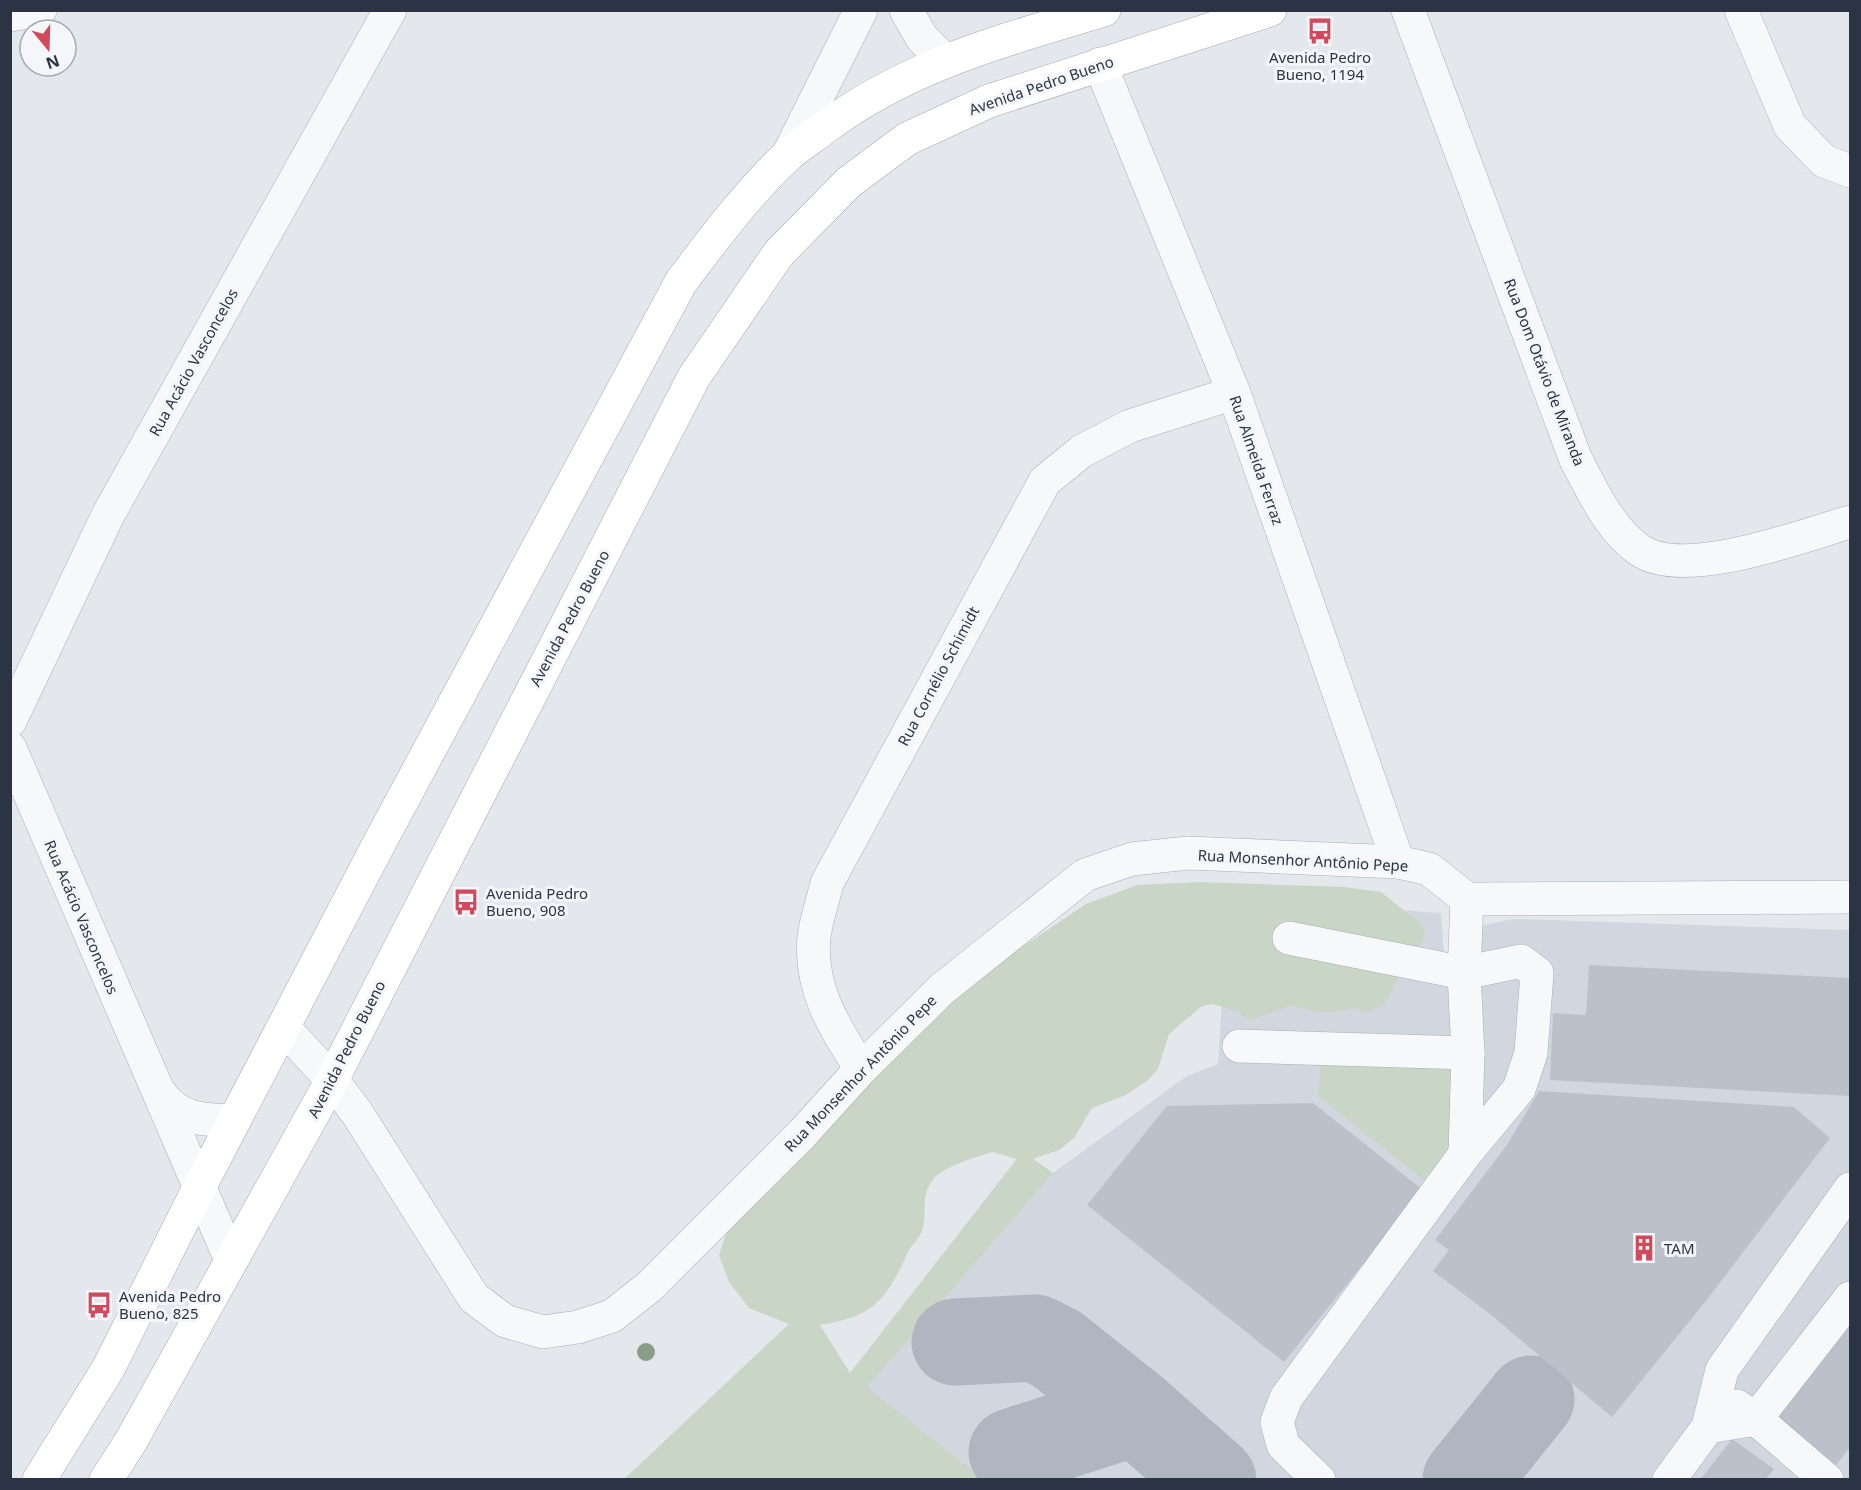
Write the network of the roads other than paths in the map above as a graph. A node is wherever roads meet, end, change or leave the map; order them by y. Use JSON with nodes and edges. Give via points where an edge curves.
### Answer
{"nodes":[{"id":1,"x":40,"y":10,"type":"edge"},
{"id":2,"x":390,"y":10,"type":"edge"},
{"id":3,"x":861,"y":10,"type":"edge"},
{"id":4,"x":906,"y":10,"type":"edge"},
{"id":5,"x":1104,"y":10,"type":"edge"},
{"id":6,"x":1270,"y":10,"type":"edge"},
{"id":7,"x":1408,"y":10,"type":"edge"},
{"id":8,"x":1741,"y":10,"type":"edge"},
{"id":9,"x":10,"y":15,"type":"edge"},
{"id":10,"x":944,"y":60,"type":"junction"},
{"id":11,"x":1100,"y":64,"type":"junction"},
{"id":12,"x":788,"y":155,"type":"junction"},
{"id":13,"x":1851,"y":171,"type":"edge"},
{"id":14,"x":1234,"y":393,"type":"junction"},
{"id":15,"x":1851,"y":522,"type":"edge"},
{"id":16,"x":10,"y":721,"type":"edge"},
{"id":17,"x":10,"y":748,"type":"edge"},
{"id":18,"x":1398,"y":862,"type":"junction"},
{"id":19,"x":1851,"y":897,"type":"edge"},
{"id":20,"x":1467,"y":899,"type":"junction"},
{"id":21,"x":1289,"y":938,"type":"dead end"},
{"id":22,"x":1464,"y":973,"type":"junction"},
{"id":23,"x":284,"y":1028,"type":"junction"},
{"id":24,"x":1239,"y":1046,"type":"dead end"},
{"id":25,"x":1468,"y":1053,"type":"junction"},
{"id":26,"x":861,"y":1069,"type":"junction"},
{"id":27,"x":332,"y":1080,"type":"junction"},
{"id":28,"x":154,"y":1086,"type":"junction"},
{"id":29,"x":234,"y":1120,"type":"junction"},
{"id":30,"x":1465,"y":1154,"type":"junction"},
{"id":31,"x":199,"y":1188,"type":"junction"},
{"id":32,"x":1851,"y":1189,"type":"edge"},
{"id":33,"x":231,"y":1260,"type":"junction"},
{"id":34,"x":1851,"y":1298,"type":"edge"},
{"id":35,"x":1715,"y":1392,"type":"junction"},
{"id":36,"x":1756,"y":1419,"type":"junction"},
{"id":37,"x":1708,"y":1427,"type":"junction"},
{"id":38,"x":1818,"y":1476,"type":"edge"},
{"id":39,"x":39,"y":1479,"type":"edge"},
{"id":40,"x":105,"y":1479,"type":"edge"},
{"id":41,"x":1320,"y":1479,"type":"edge"},
{"id":42,"x":1668,"y":1479,"type":"edge"}],
"edges":[{"from":1,"to":9,"type":"street"},
{"from":2,"to":16,"type":"street","name":"Rua Acácio Vasconcelos","via":[[108,515]]},
{"from":3,"to":12,"type":"street"},
{"from":4,"to":10,"type":"street","via":[[922,38]]},
{"from":5,"to":10,"type":"main road"},
{"from":6,"to":11,"type":"main road","name":"Avenida Pedro Bueno"},
{"from":7,"to":15,"type":"street","name":"Rua Dom Otávio de Miranda","via":[[1576,460],[1605,515],[1639,550],[1678,562],[1729,557]]},
{"from":8,"to":13,"type":"street","via":[[1790,126],[1824,161]]},
{"from":10,"to":12,"type":"main road","via":[[852,107]]},
{"from":11,"to":14,"type":"street","name":"Rua Almeida Ferraz"},
{"from":11,"to":27,"type":"main road","name":"Avenida Pedro Bueno","via":[[989,101],[907,139],[849,182],[779,254],[694,377]]},
{"from":12,"to":23,"type":"main road","via":[[732,216],[681,282],[454,701]]},
{"from":14,"to":18,"type":"street","name":"Rua Almeida Ferraz"},
{"from":14,"to":26,"type":"street","name":"Rua Cornélio Schimidt","via":[[1130,426],[1082,451],[1045,481],[1008,546],[827,883],[814,938],[817,980],[827,1015]]},
{"from":17,"to":28,"type":"street","name":"Rua Acácio Vasconcelos"},
{"from":18,"to":20,"type":"street","name":"Rua Monsenhor Antônio Pepe","via":[[1429,869]]},
{"from":18,"to":26,"type":"street","name":"Rua Monsenhor Antônio Pepe","via":[[1188,853],[1132,859],[1085,875],[942,989]]},
{"from":19,"to":20,"type":"street"},
{"from":20,"to":22,"type":"street"},
{"from":21,"to":22,"type":"street"},
{"from":22,"to":25,"type":"street"},
{"from":22,"to":30,"type":"street","via":[[1521,961],[1537,973],[1531,1053],[1520,1089]]},
{"from":23,"to":27,"type":"street","name":"Rua Monsenhor Antônio Pepe"},
{"from":23,"to":29,"type":"main road"},
{"from":24,"to":25,"type":"street"},
{"from":25,"to":30,"type":"street"},
{"from":26,"to":27,"type":"street","name":"Rua Monsenhor Antônio Pepe","via":[[650,1287],[612,1316],[578,1327],[543,1332],[505,1321],[474,1298],[390,1163]]},
{"from":27,"to":33,"type":"main road","name":"Avenida Pedro Bueno"},
{"from":28,"to":29,"type":"street","name":"Rua Acácio Vasconcelos","via":[[173,1107],[195,1120]]},
{"from":28,"to":31,"type":"street","name":"Rua Acácio Vasconcelos"},
{"from":29,"to":31,"type":"main road"},
{"from":30,"to":41,"type":"street","via":[[1286,1398],[1277,1422],[1283,1445]]},
{"from":31,"to":33,"type":"street","name":"Rua Acácio Vasconcelos"},
{"from":31,"to":39,"type":"main road","via":[[108,1369]]},
{"from":32,"to":35,"type":"street","via":[[1734,1352],[1722,1370]]},
{"from":33,"to":40,"type":"main road","name":"Avenida Pedro Bueno","via":[[131,1441]]},
{"from":34,"to":36,"type":"street"},
{"from":35,"to":36,"type":"street"},
{"from":35,"to":37,"type":"street"},
{"from":36,"to":37,"type":"street"},
{"from":36,"to":38,"type":"street"},
{"from":37,"to":42,"type":"street"}]}
